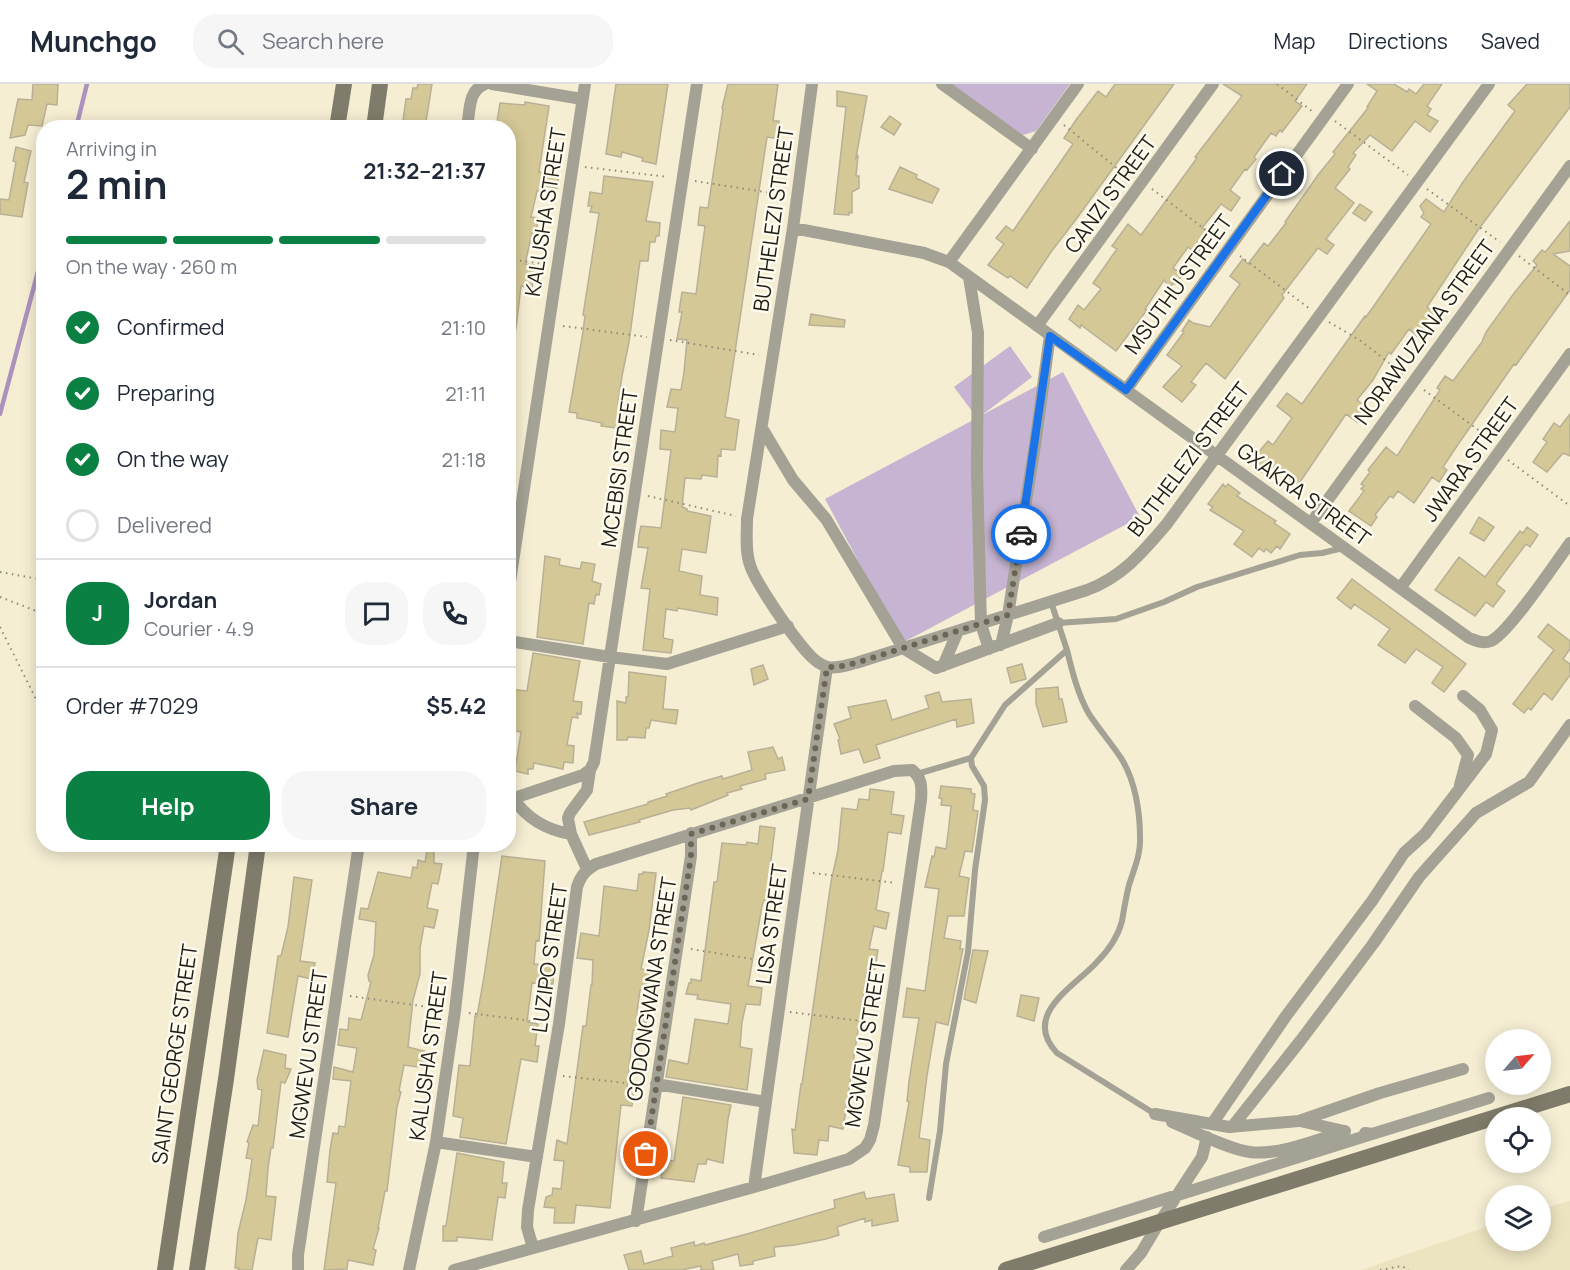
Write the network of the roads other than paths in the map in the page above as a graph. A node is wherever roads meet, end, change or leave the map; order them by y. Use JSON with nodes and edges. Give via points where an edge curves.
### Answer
{"nodes":[{"id":1,"x":344,"y":84,"type":"edge"},
{"id":2,"x":380,"y":84,"type":"edge"},
{"id":3,"x":485,"y":84,"type":"edge"},
{"id":4,"x":492,"y":84,"type":"edge"},
{"id":5,"x":585,"y":84,"type":"edge"},
{"id":6,"x":697,"y":84,"type":"edge"},
{"id":7,"x":812,"y":84,"type":"edge"},
{"id":8,"x":942,"y":84,"type":"edge"},
{"id":9,"x":1078,"y":84,"type":"edge"},
{"id":10,"x":1213,"y":84,"type":"edge"},
{"id":11,"x":1348,"y":84,"type":"edge"},
{"id":12,"x":1489,"y":84,"type":"edge"},
{"id":13,"x":582,"y":99,"type":"junction"},
{"id":14,"x":338,"y":120,"type":"edge"},
{"id":15,"x":375,"y":120,"type":"edge"},
{"id":16,"x":468,"y":120,"type":"edge"},
{"id":17,"x":1032,"y":149,"type":"junction"},
{"id":18,"x":1570,"y":166,"type":"edge"},
{"id":19,"x":793,"y":228,"type":"junction"},
{"id":20,"x":949,"y":262,"type":"junction"},
{"id":21,"x":969,"y":277,"type":"junction"},
{"id":22,"x":1037,"y":326,"type":"junction"},
{"id":23,"x":1050,"y":336,"type":"junction"},
{"id":24,"x":1570,"y":354,"type":"edge"},
{"id":25,"x":1126,"y":390,"type":"junction"},
{"id":26,"x":762,"y":428,"type":"junction"},
{"id":27,"x":1216,"y":455,"type":"junction"},
{"id":28,"x":1311,"y":523,"type":"junction"},
{"id":29,"x":516,"y":541,"type":"edge"},
{"id":30,"x":1570,"y":543,"type":"edge"},
{"id":31,"x":1345,"y":548,"type":"junction"},
{"id":32,"x":1401,"y":587,"type":"junction"},
{"id":33,"x":1051,"y":602,"type":"junction"},
{"id":34,"x":1008,"y":615,"type":"junction"},
{"id":35,"x":1059,"y":623,"type":"junction"},
{"id":36,"x":981,"y":624,"type":"junction"},
{"id":37,"x":788,"y":626,"type":"junction"},
{"id":38,"x":958,"y":631,"type":"junction"},
{"id":39,"x":516,"y":642,"type":"edge"},
{"id":40,"x":995,"y":647,"type":"junction"},
{"id":41,"x":903,"y":648,"type":"junction"},
{"id":42,"x":1067,"y":650,"type":"junction"},
{"id":43,"x":610,"y":657,"type":"junction"},
{"id":44,"x":943,"y":666,"type":"junction"},
{"id":45,"x":827,"y":667,"type":"junction"},
{"id":46,"x":1463,"y":696,"type":"dead end"},
{"id":47,"x":1414,"y":706,"type":"dead end"},
{"id":48,"x":1570,"y":725,"type":"edge"},
{"id":49,"x":970,"y":758,"type":"junction"},
{"id":50,"x":590,"y":770,"type":"junction"},
{"id":51,"x":917,"y":774,"type":"junction"},
{"id":52,"x":1459,"y":790,"type":"junction"},
{"id":53,"x":516,"y":797,"type":"edge"},
{"id":54,"x":808,"y":799,"type":"junction"},
{"id":55,"x":516,"y":805,"type":"edge"},
{"id":56,"x":571,"y":834,"type":"junction"},
{"id":57,"x":691,"y":834,"type":"junction"},
{"id":58,"x":227,"y":852,"type":"edge"},
{"id":59,"x":257,"y":852,"type":"edge"},
{"id":60,"x":359,"y":852,"type":"edge"},
{"id":61,"x":473,"y":852,"type":"edge"},
{"id":62,"x":587,"y":869,"type":"junction"},
{"id":63,"x":1463,"y":1069,"type":"dead end"},
{"id":64,"x":655,"y":1085,"type":"junction"},
{"id":65,"x":1570,"y":1094,"type":"edge"},
{"id":66,"x":1489,"y":1098,"type":"dead end"},
{"id":67,"x":766,"y":1102,"type":"junction"},
{"id":68,"x":1155,"y":1114,"type":"junction"},
{"id":69,"x":1299,"y":1121,"type":"junction"},
{"id":70,"x":1212,"y":1124,"type":"junction"},
{"id":71,"x":1232,"y":1127,"type":"junction"},
{"id":72,"x":1346,"y":1131,"type":"junction"},
{"id":73,"x":1372,"y":1134,"type":"junction"},
{"id":74,"x":1207,"y":1137,"type":"junction"},
{"id":75,"x":436,"y":1142,"type":"junction"},
{"id":76,"x":537,"y":1157,"type":"junction"},
{"id":77,"x":754,"y":1187,"type":"junction"},
{"id":78,"x":1177,"y":1196,"type":"junction"},
{"id":79,"x":929,"y":1198,"type":"dead end"},
{"id":80,"x":636,"y":1221,"type":"junction"},
{"id":81,"x":1159,"y":1223,"type":"junction"},
{"id":82,"x":1044,"y":1237,"type":"dead end"},
{"id":83,"x":533,"y":1248,"type":"junction"},
{"id":84,"x":165,"y":1270,"type":"edge"},
{"id":85,"x":197,"y":1270,"type":"edge"},
{"id":86,"x":298,"y":1270,"type":"edge"},
{"id":87,"x":410,"y":1270,"type":"edge"},
{"id":88,"x":454,"y":1270,"type":"edge"},
{"id":89,"x":1006,"y":1270,"type":"edge"},
{"id":90,"x":1126,"y":1270,"type":"edge"}],
"edges":[{"from":1,"to":14,"type":"main road"},
{"from":2,"to":15,"type":"main road"},
{"from":3,"to":16,"type":"street","via":[[472,96]]},
{"from":4,"to":13,"type":"street"},
{"from":5,"to":13,"type":"street","name":"KALUSHA STREET"},
{"from":6,"to":43,"type":"street","name":"MCEBISI STREET"},
{"from":7,"to":19,"type":"street","name":"BUTHELEZI STREET"},
{"from":8,"to":17,"type":"street"},
{"from":9,"to":17,"type":"street"},
{"from":10,"to":22,"type":"street","name":"CANZI STREET"},
{"from":11,"to":25,"type":"street","name":"MSUTHU STREET"},
{"from":12,"to":27,"type":"street","name":"BUTHELEZI STREET"},
{"from":13,"to":29,"type":"street","name":"KALUSHA STREET"},
{"from":17,"to":20,"type":"street"},
{"from":18,"to":28,"type":"street","name":"NORAWUZANA STREET"},
{"from":19,"to":20,"type":"street","name":"GXAKRA STREET","via":[[924,253]]},
{"from":19,"to":26,"type":"street","name":"BUTHELEZI STREET"},
{"from":20,"to":21,"type":"street","name":"GXAKRA STREET"},
{"from":21,"to":22,"type":"street","name":"GXAKRA STREET"},
{"from":21,"to":36,"type":"street","via":[[978,333]]},
{"from":22,"to":23,"type":"street","name":"GXAKRA STREET"},
{"from":23,"to":25,"type":"street","name":"GXAKRA STREET"},
{"from":23,"to":34,"type":"street"},
{"from":24,"to":32,"type":"street","name":"JWARA STREET"},
{"from":25,"to":27,"type":"street","name":"GXAKRA STREET"},
{"from":26,"to":37,"type":"street","name":"BUTHELEZI STREET","via":[[747,519],[750,566]]},
{"from":26,"to":41,"type":"street","via":[[793,480],[826,519]]},
{"from":27,"to":28,"type":"street","name":"GXAKRA STREET"},
{"from":27,"to":33,"type":"street","name":"BUTHELEZI STREET","via":[[1166,525],[1129,566],[1099,585]]},
{"from":28,"to":31,"type":"street","name":"GXAKRA STREET"},
{"from":30,"to":32,"type":"street","name":"GXAKRA STREET","via":[[1505,630],[1490,642],[1479,643],[1469,638]]},
{"from":31,"to":32,"type":"street","name":"GXAKRA STREET"},
{"from":31,"to":35,"type":"lane","via":[[1300,555],[1197,587],[1116,619]]},
{"from":33,"to":34,"type":"street","name":"BUTHELEZI STREET"},
{"from":33,"to":35,"type":"lane"},
{"from":34,"to":36,"type":"street","name":"BUTHELEZI STREET"},
{"from":34,"to":40,"type":"street"},
{"from":35,"to":40,"type":"street"},
{"from":35,"to":42,"type":"lane"},
{"from":36,"to":38,"type":"street","name":"BUTHELEZI STREET"},
{"from":36,"to":40,"type":"street"},
{"from":37,"to":43,"type":"street","via":[[675,663]]},
{"from":37,"to":45,"type":"street","name":"BUTHELEZI STREET","via":[[807,652]]},
{"from":38,"to":41,"type":"street","name":"BUTHELEZI STREET"},
{"from":38,"to":44,"type":"street"},
{"from":39,"to":43,"type":"street"},
{"from":40,"to":44,"type":"street"},
{"from":41,"to":44,"type":"street","via":[[936,668]]},
{"from":41,"to":45,"type":"street","name":"BUTHELEZI STREET","via":[[856,663]]},
{"from":42,"to":49,"type":"lane","via":[[1005,705]]},
{"from":42,"to":68,"type":"lane","via":[[1088,712],[1128,771],[1141,838],[1118,933],[1097,963],[1054,1002],[1046,1020],[1046,1039],[1057,1053]]},
{"from":43,"to":50,"type":"street","name":"MCEBISI STREET"},
{"from":45,"to":54,"type":"street","name":"LISA STREET"},
{"from":46,"to":52,"type":"street","via":[[1480,710],[1492,730],[1486,754]]},
{"from":47,"to":52,"type":"street","via":[[1456,738],[1468,755]]},
{"from":48,"to":71,"type":"street","via":[[1529,782],[1476,813],[1419,877],[1373,944]]},
{"from":49,"to":51,"type":"lane"},
{"from":49,"to":79,"type":"lane","via":[[984,786],[985,800],[968,952],[946,1064]]},
{"from":50,"to":53,"type":"street"},
{"from":50,"to":56,"type":"street","name":"MCEBISI STREET","via":[[587,790],[568,818]]},
{"from":51,"to":54,"type":"street","via":[[912,770],[894,771]]},
{"from":51,"to":77,"type":"street","name":"MGWEVU STREET","via":[[922,786],[921,800],[870,1140],[849,1159]]},
{"from":52,"to":70,"type":"street","via":[[1425,834],[1404,853]]},
{"from":54,"to":57,"type":"street","name":"LUZIPO STREET"},
{"from":54,"to":67,"type":"street","name":"LISA STREET"},
{"from":55,"to":56,"type":"street","via":[[548,829]]},
{"from":56,"to":62,"type":"street"},
{"from":57,"to":62,"type":"street","name":"LUZIPO STREET"},
{"from":57,"to":64,"type":"street","name":"GODONGWANA STREET","via":[[691,856]]},
{"from":58,"to":84,"type":"main road","name":"SAINT GEORGE STREET"},
{"from":59,"to":85,"type":"main road"},
{"from":60,"to":86,"type":"street","name":"MGWEVU STREET"},
{"from":61,"to":75,"type":"street","name":"KALUSHA STREET"},
{"from":62,"to":76,"type":"street","name":"LUZIPO STREET","via":[[576,887]]},
{"from":63,"to":69,"type":"street"},
{"from":64,"to":67,"type":"street"},
{"from":64,"to":80,"type":"street","name":"GODONGWANA STREET"},
{"from":65,"to":81,"type":"main road"},
{"from":66,"to":73,"type":"street"},
{"from":67,"to":77,"type":"street","name":"LISA STREET"},
{"from":68,"to":70,"type":"street"},
{"from":68,"to":74,"type":"street"},
{"from":69,"to":71,"type":"street"},
{"from":69,"to":72,"type":"street"},
{"from":70,"to":71,"type":"street"},
{"from":72,"to":73,"type":"street"},
{"from":72,"to":74,"type":"street","via":[[1278,1150],[1251,1152]]},
{"from":73,"to":78,"type":"street"},
{"from":74,"to":78,"type":"street","via":[[1202,1157]]},
{"from":75,"to":76,"type":"street"},
{"from":75,"to":87,"type":"street","name":"KALUSHA STREET"},
{"from":76,"to":83,"type":"street","name":"LUZIPO STREET","via":[[527,1220]]},
{"from":77,"to":80,"type":"street","name":"MGWEVU STREET"},
{"from":78,"to":81,"type":"street"},
{"from":78,"to":82,"type":"street"},
{"from":80,"to":83,"type":"street","name":"MGWEVU STREET"},
{"from":81,"to":89,"type":"main road"},
{"from":81,"to":90,"type":"street"},
{"from":83,"to":88,"type":"street","name":"MGWEVU STREET"}]}
